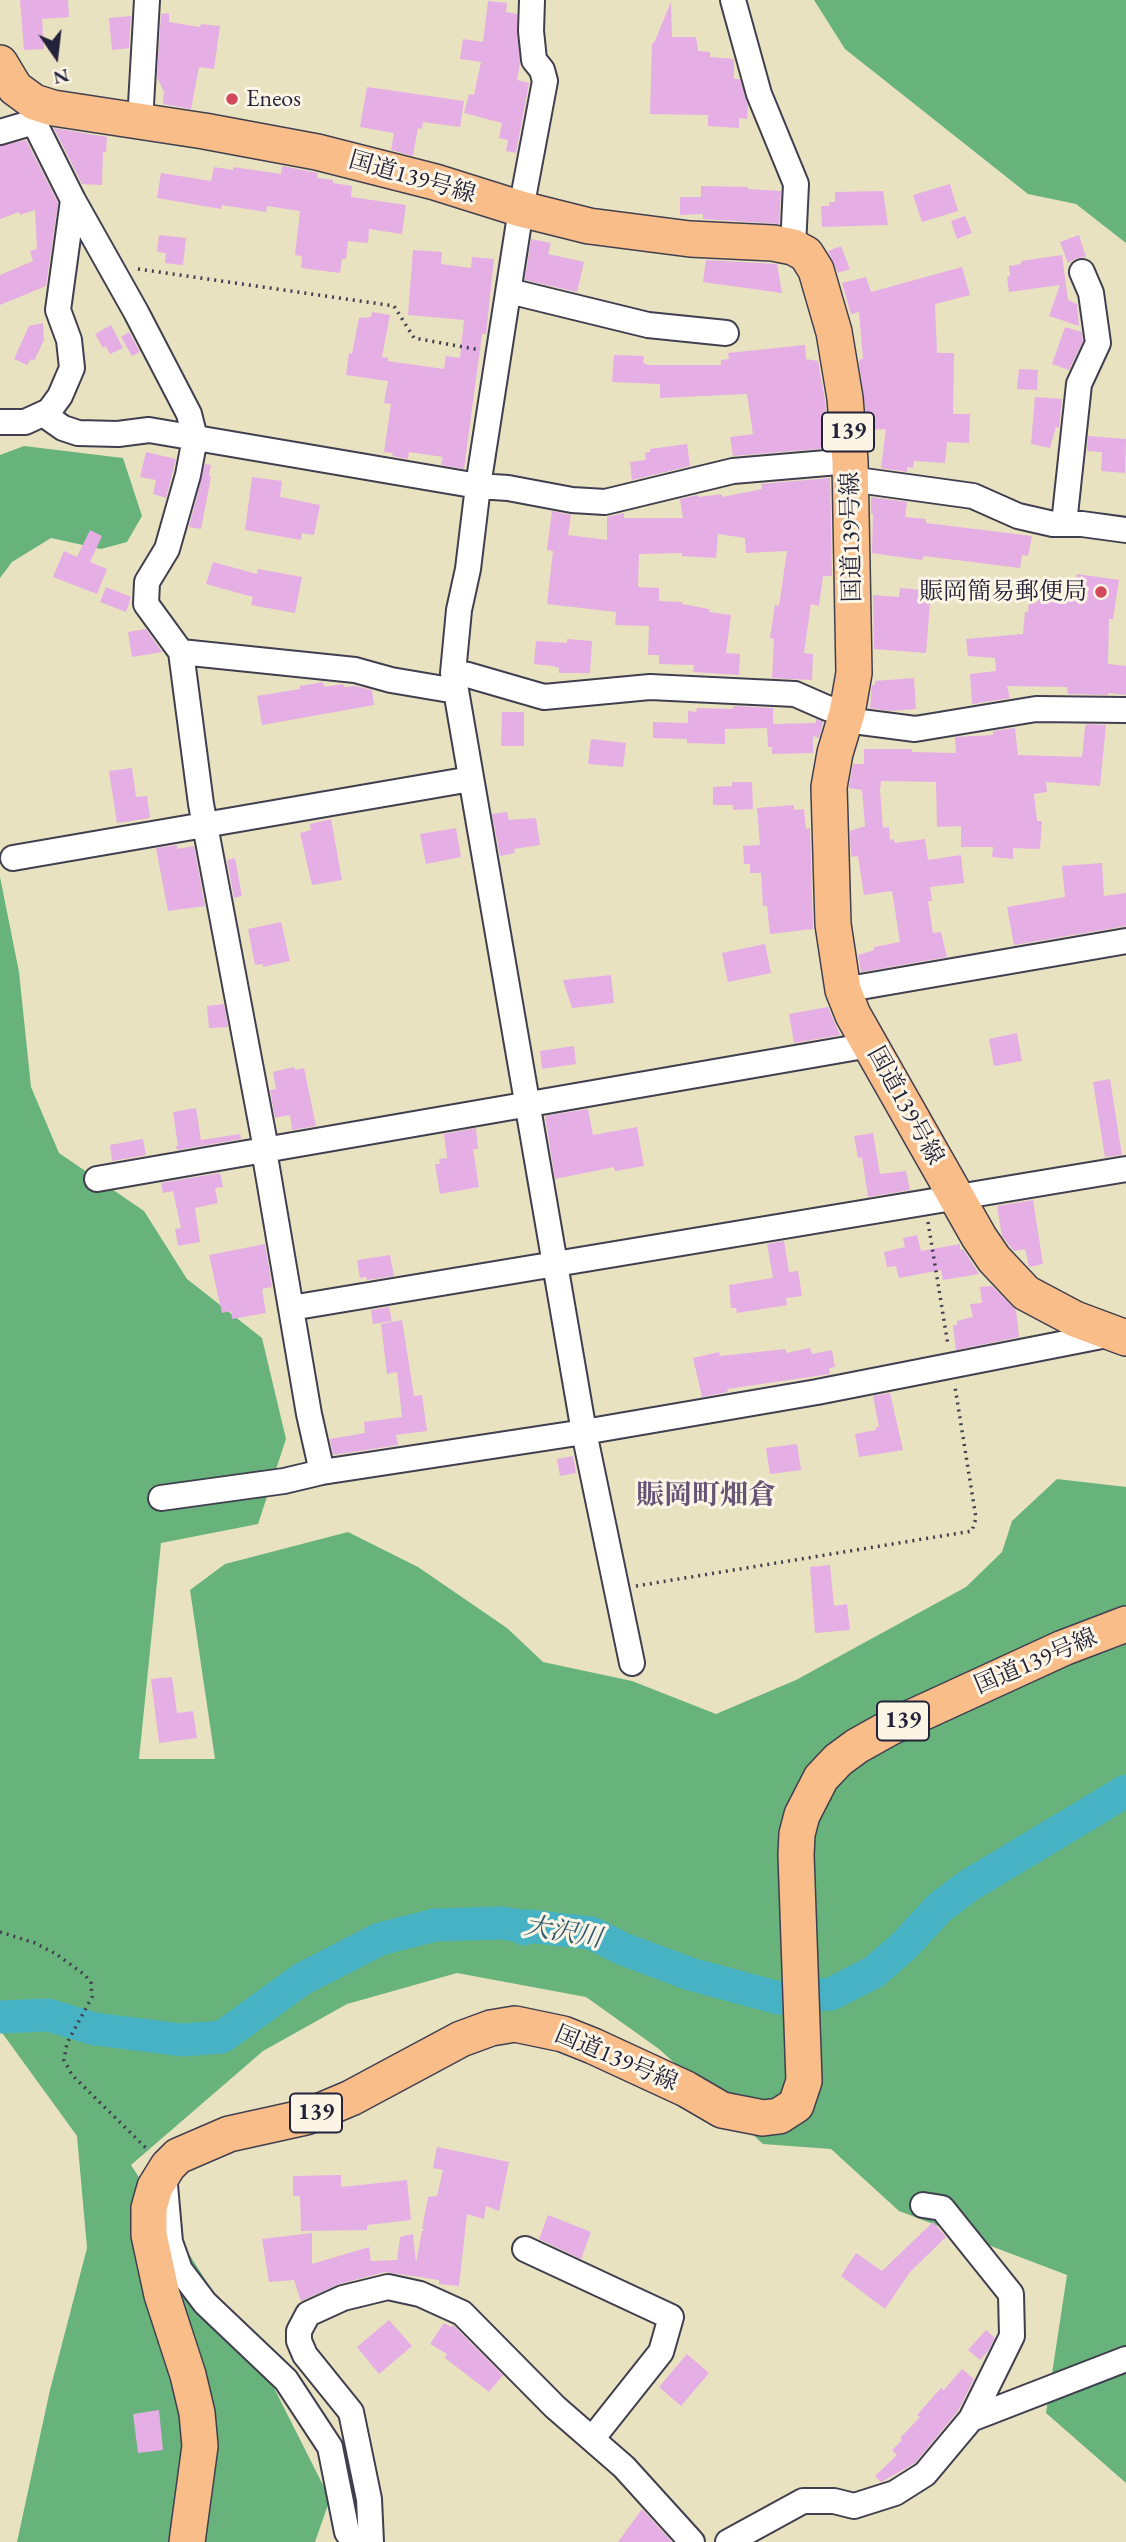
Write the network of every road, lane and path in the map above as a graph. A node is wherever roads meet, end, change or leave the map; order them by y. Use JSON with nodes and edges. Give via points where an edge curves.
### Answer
{"nodes":[{"id":1,"x":147,"y":0,"type":"edge"},
{"id":2,"x":532,"y":0,"type":"edge"},
{"id":3,"x":733,"y":0,"type":"edge"},
{"id":4,"x":0,"y":63,"type":"edge"},
{"id":5,"x":34,"y":112,"type":"junction"},
{"id":6,"x":140,"y":122,"type":"junction"},
{"id":7,"x":0,"y":132,"type":"edge"},
{"id":8,"x":73,"y":200,"type":"junction"},
{"id":9,"x":520,"y":209,"type":"junction"},
{"id":10,"x":793,"y":247,"type":"junction"},
{"id":11,"x":110,"y":265,"type":"junction"},
{"id":12,"x":1082,"y":272,"type":"dead end"},
{"id":13,"x":509,"y":291,"type":"junction"},
{"id":14,"x":726,"y":333,"type":"dead end"},
{"id":15,"x":499,"y":354,"type":"junction"},
{"id":16,"x":43,"y":414,"type":"junction"},
{"id":17,"x":0,"y":422,"type":"edge"},
{"id":18,"x":195,"y":438,"type":"junction"},
{"id":19,"x":850,"y":470,"type":"junction"},
{"id":20,"x":478,"y":486,"type":"junction"},
{"id":21,"x":1064,"y":524,"type":"junction"},
{"id":22,"x":1126,"y":530,"type":"edge"},
{"id":23,"x":181,"y":652,"type":"junction"},
{"id":24,"x":455,"y":682,"type":"junction"},
{"id":25,"x":1126,"y":710,"type":"edge"},
{"id":26,"x":848,"y":713,"type":"junction"},
{"id":27,"x":471,"y":779,"type":"junction"},
{"id":28,"x":205,"y":825,"type":"junction"},
{"id":29,"x":13,"y":858,"type":"dead end"},
{"id":30,"x":1126,"y":941,"type":"edge"},
{"id":31,"x":843,"y":990,"type":"junction"},
{"id":32,"x":870,"y":1045,"type":"junction"},
{"id":33,"x":528,"y":1105,"type":"junction"},
{"id":34,"x":266,"y":1149,"type":"junction"},
{"id":35,"x":1126,"y":1170,"type":"edge"},
{"id":36,"x":97,"y":1179,"type":"dead end"},
{"id":37,"x":941,"y":1202,"type":"junction"},
{"id":38,"x":555,"y":1265,"type":"junction"},
{"id":39,"x":291,"y":1308,"type":"junction"},
{"id":40,"x":1119,"y":1336,"type":"edge"},
{"id":41,"x":952,"y":1365,"type":"junction"},
{"id":42,"x":584,"y":1432,"type":"junction"},
{"id":43,"x":322,"y":1472,"type":"junction"},
{"id":44,"x":160,"y":1498,"type":"dead end"},
{"id":45,"x":617,"y":1590,"type":"junction"},
{"id":46,"x":1126,"y":1624,"type":"edge"},
{"id":47,"x":632,"y":1663,"type":"dead end"},
{"id":48,"x":0,"y":1932,"type":"edge"},
{"id":49,"x":166,"y":2170,"type":"junction"},
{"id":50,"x":923,"y":2205,"type":"dead end"},
{"id":51,"x":524,"y":2249,"type":"dead end"},
{"id":52,"x":1126,"y":2359,"type":"edge"},
{"id":53,"x":971,"y":2419,"type":"junction"},
{"id":54,"x":592,"y":2440,"type":"junction"},
{"id":55,"x":187,"y":2542,"type":"edge"},
{"id":56,"x":354,"y":2542,"type":"edge"},
{"id":57,"x":371,"y":2542,"type":"edge"},
{"id":58,"x":692,"y":2542,"type":"edge"},
{"id":59,"x":728,"y":2542,"type":"edge"}],
"edges":[{"from":1,"to":6,"type":"street"},
{"from":2,"to":9,"type":"street","via":[[534,60],[544,81]]},
{"from":3,"to":10,"type":"street","via":[[759,94],[796,184]]},
{"from":4,"to":5,"type":"highway","name":"国道139号線"},
{"from":5,"to":6,"type":"highway","name":"国道139号線"},
{"from":5,"to":7,"type":"street"},
{"from":5,"to":8,"type":"street"},
{"from":6,"to":9,"type":"highway","name":"国道139号線","via":[[317,152]]},
{"from":8,"to":11,"type":"street"},
{"from":8,"to":16,"type":"street","via":[[58,310],[69,340],[72,368],[60,396]]},
{"from":9,"to":10,"type":"highway","name":"国道139号線","via":[[640,234]]},
{"from":9,"to":13,"type":"street"},
{"from":10,"to":19,"type":"highway","name":"国道139号線","number":"139","via":[[806,254],[825,298],[841,367]]},
{"from":11,"to":15,"type":"path","via":[[394,306],[414,338]]},
{"from":11,"to":18,"type":"street","via":[[189,414]]},
{"from":12,"to":21,"type":"street","via":[[1091,293],[1098,343],[1079,384]]},
{"from":13,"to":14,"type":"street","via":[[648,325]]},
{"from":13,"to":15,"type":"street"},
{"from":15,"to":20,"type":"street"},
{"from":16,"to":17,"type":"street","via":[[25,422]]},
{"from":16,"to":18,"type":"street","via":[[78,433],[149,430]]},
{"from":18,"to":20,"type":"street"},
{"from":18,"to":23,"type":"street","via":[[167,549],[147,582],[146,604]]},
{"from":19,"to":20,"type":"street","via":[[733,471],[606,502]]},
{"from":19,"to":21,"type":"street","via":[[973,496],[1018,516]]},
{"from":19,"to":26,"type":"highway","name":"国道139号線","number":"139","via":[[854,673]]},
{"from":20,"to":24,"type":"street","via":[[455,645]]},
{"from":21,"to":22,"type":"street"},
{"from":23,"to":24,"type":"street","via":[[355,670],[391,680]]},
{"from":23,"to":28,"type":"street"},
{"from":24,"to":26,"type":"street","via":[[468,674],[544,697],[650,687],[795,694]]},
{"from":24,"to":27,"type":"street"},
{"from":25,"to":26,"type":"street","via":[[1036,709],[915,729],[861,722]]},
{"from":26,"to":31,"type":"highway","name":"国道139号線","number":"139","via":[[830,787],[833,924]]},
{"from":27,"to":28,"type":"street"},
{"from":27,"to":33,"type":"street"},
{"from":28,"to":29,"type":"street"},
{"from":28,"to":34,"type":"street"},
{"from":30,"to":31,"type":"street"},
{"from":31,"to":32,"type":"highway","name":"国道139号線","number":"139"},
{"from":32,"to":33,"type":"street"},
{"from":32,"to":37,"type":"highway","name":"国道139号線","number":"139"},
{"from":33,"to":34,"type":"street"},
{"from":33,"to":38,"type":"street"},
{"from":34,"to":36,"type":"street"},
{"from":34,"to":39,"type":"street"},
{"from":35,"to":37,"type":"street"},
{"from":37,"to":38,"type":"street"},
{"from":37,"to":40,"type":"highway","name":"国道139号線","number":"139","via":[[1026,1293]]},
{"from":37,"to":41,"type":"path"},
{"from":38,"to":39,"type":"street"},
{"from":38,"to":42,"type":"street"},
{"from":39,"to":43,"type":"street"},
{"from":40,"to":41,"type":"street"},
{"from":41,"to":42,"type":"street"},
{"from":41,"to":45,"type":"path","via":[[976,1518],[972,1531]]},
{"from":42,"to":43,"type":"street"},
{"from":42,"to":45,"type":"street"},
{"from":43,"to":44,"type":"street"},
{"from":45,"to":47,"type":"street"},
{"from":46,"to":49,"type":"highway","name":"国道139号線","number":"139","via":[[1051,1653],[891,1727],[856,1746],[821,1777],[797,1834],[804,2081],[796,2105],[779,2116],[743,2116],[722,2110],[593,2046],[515,2024],[461,2039],[306,2116],[200,2145],[178,2156]]},
{"from":48,"to":49,"type":"path","via":[[56,1954],[91,1983],[92,1997],[67,2043],[64,2060],[72,2075]]},
{"from":49,"to":55,"type":"highway","via":[[149,2208],[149,2235],[197,2413],[200,2446]]},
{"from":49,"to":56,"type":"street","via":[[170,2242],[180,2270],[205,2303],[286,2380],[330,2447],[347,2532]]},
{"from":50,"to":53,"type":"street","via":[[943,2208],[1012,2294],[1012,2336]]},
{"from":51,"to":54,"type":"street","via":[[671,2317],[660,2352]]},
{"from":52,"to":53,"type":"street"},
{"from":53,"to":59,"type":"street","via":[[925,2474],[895,2493],[854,2506],[803,2501]]},
{"from":54,"to":57,"type":"street","via":[[462,2313],[420,2294],[388,2287],[343,2298],[308,2314],[299,2342],[351,2412],[369,2499]]},
{"from":54,"to":58,"type":"street","via":[[624,2467]]}]}
